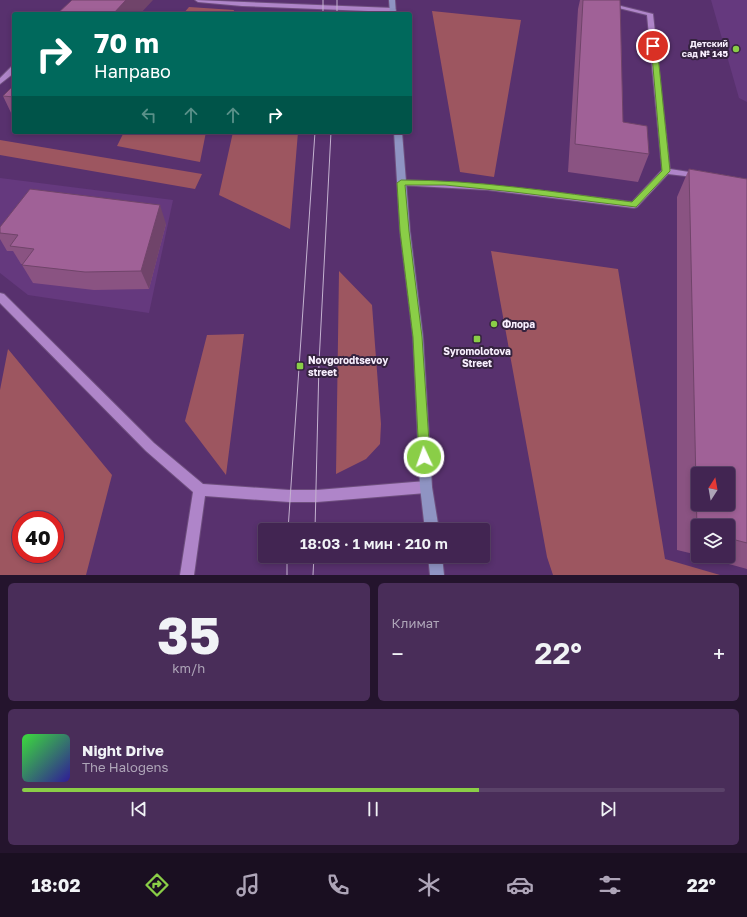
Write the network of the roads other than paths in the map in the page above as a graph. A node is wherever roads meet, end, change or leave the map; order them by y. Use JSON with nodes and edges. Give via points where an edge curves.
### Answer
{"nodes":[{"id":1,"x":198,"y":0,"type":"edge"},
{"id":2,"x":392,"y":0,"type":"edge"},
{"id":3,"x":589,"y":0,"type":"edge"},
{"id":4,"x":393,"y":12,"type":"edge"},
{"id":5,"x":12,"y":71,"type":"edge"},
{"id":6,"x":0,"y":82,"type":"edge"},
{"id":7,"x":398,"y":134,"type":"edge"},
{"id":8,"x":666,"y":171,"type":"junction"},
{"id":9,"x":710,"y":178,"type":"edge"},
{"id":10,"x":401,"y":183,"type":"junction"},
{"id":11,"x":0,"y":297,"type":"edge"},
{"id":12,"x":426,"y":487,"type":"junction"},
{"id":13,"x":200,"y":490,"type":"junction"},
{"id":14,"x":431,"y":523,"type":"edge"},
{"id":15,"x":436,"y":563,"type":"edge"},
{"id":16,"x":187,"y":575,"type":"edge"},
{"id":17,"x":438,"y":575,"type":"edge"}],
"edges":[{"from":1,"to":4,"type":"lane"},
{"from":2,"to":4,"type":"street"},
{"from":3,"to":8,"type":"lane","via":[[650,14]]},
{"from":5,"to":6,"type":"lane"},
{"from":7,"to":10,"type":"street"},
{"from":8,"to":9,"type":"lane"},
{"from":8,"to":10,"type":"lane","via":[[634,205],[514,189],[445,183]]},
{"from":10,"to":12,"type":"street","via":[[418,337]]},
{"from":11,"to":13,"type":"lane","via":[[150,447]]},
{"from":12,"to":13,"type":"lane","via":[[317,496]]},
{"from":12,"to":14,"type":"street"},
{"from":13,"to":16,"type":"lane"},
{"from":15,"to":17,"type":"street"}]}
